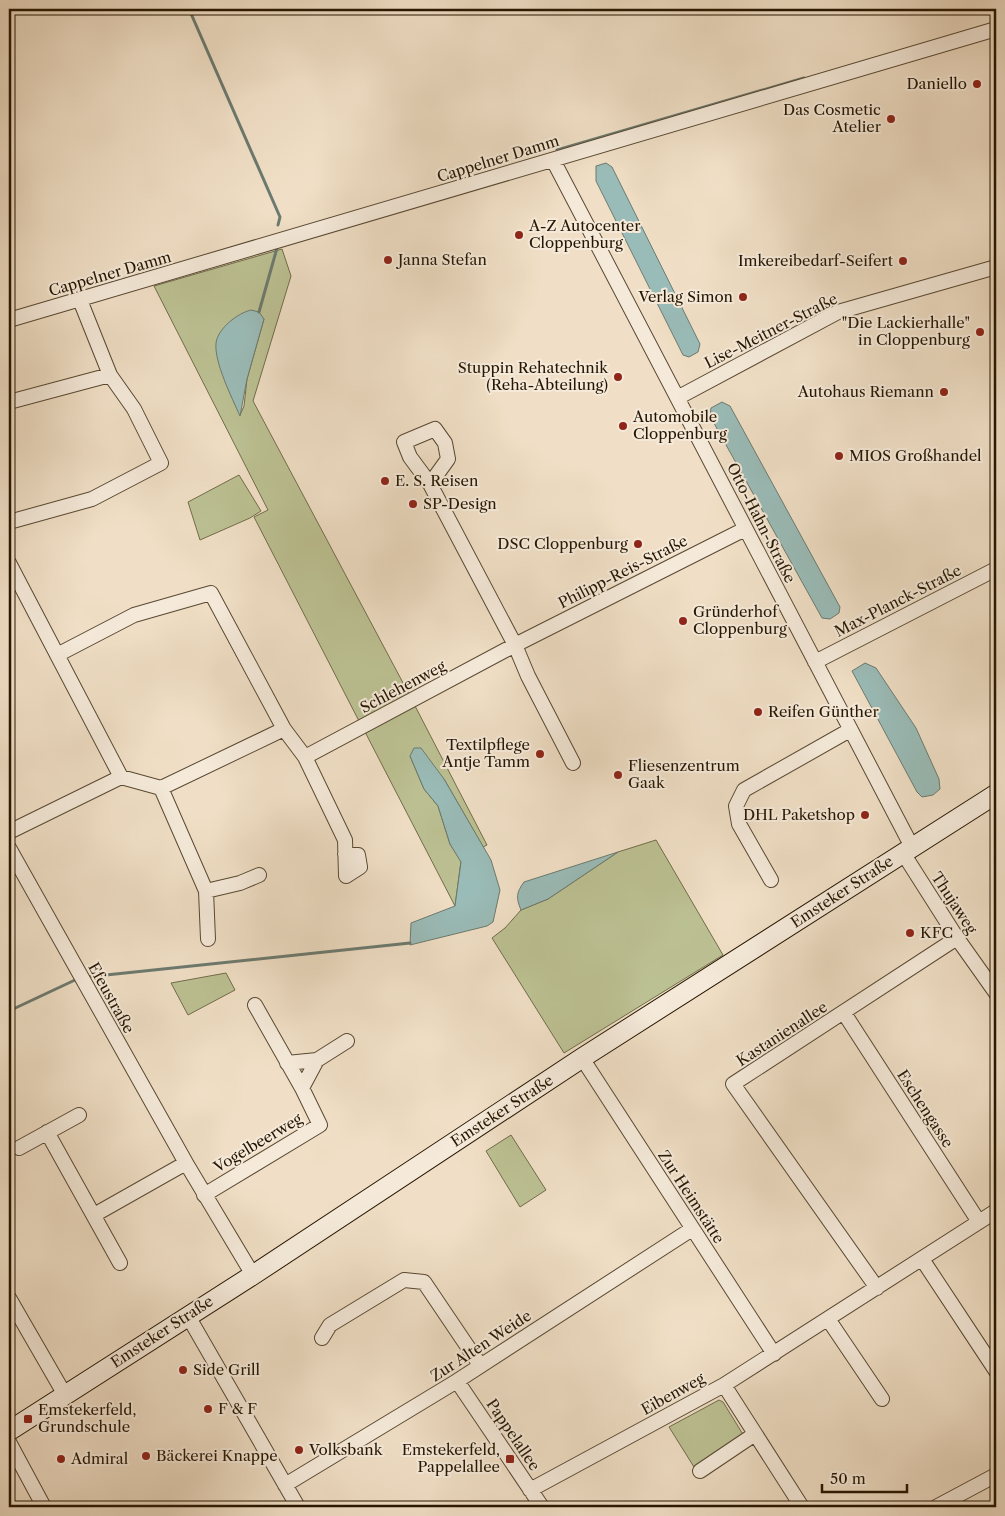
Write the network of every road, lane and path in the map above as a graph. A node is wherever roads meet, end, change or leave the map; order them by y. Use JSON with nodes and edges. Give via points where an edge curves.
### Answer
{"nodes":[{"id":1,"x":996,"y":29,"type":"edge"},
{"id":2,"x":553,"y":160,"type":"junction"},
{"id":3,"x":996,"y":267,"type":"edge"},
{"id":4,"x":80,"y":300,"type":"junction"},
{"id":5,"x":9,"y":320,"type":"edge"},
{"id":6,"x":110,"y":374,"type":"junction"},
{"id":7,"x":678,"y":397,"type":"junction"},
{"id":8,"x":9,"y":402,"type":"edge"},
{"id":9,"x":430,"y":484,"type":"dead end"},
{"id":10,"x":9,"y":522,"type":"edge"},
{"id":11,"x":745,"y":529,"type":"junction"},
{"id":12,"x":10,"y":566,"type":"edge"},
{"id":13,"x":996,"y":569,"type":"edge"},
{"id":14,"x":515,"y":645,"type":"junction"},
{"id":15,"x":57,"y":655,"type":"junction"},
{"id":16,"x":815,"y":662,"type":"junction"},
{"id":17,"x":284,"y":729,"type":"junction"},
{"id":18,"x":850,"y":730,"type":"junction"},
{"id":19,"x":305,"y":757,"type":"junction"},
{"id":20,"x":574,"y":763,"type":"dead end"},
{"id":21,"x":121,"y":777,"type":"junction"},
{"id":22,"x":161,"y":788,"type":"junction"},
{"id":23,"x":996,"y":794,"type":"edge"},
{"id":24,"x":9,"y":832,"type":"edge"},
{"id":25,"x":9,"y":848,"type":"edge"},
{"id":26,"x":908,"y":850,"type":"junction"},
{"id":27,"x":345,"y":854,"type":"dead end"},
{"id":28,"x":259,"y":875,"type":"dead end"},
{"id":29,"x":771,"y":880,"type":"dead end"},
{"id":30,"x":206,"y":890,"type":"junction"},
{"id":31,"x":957,"y":938,"type":"junction"},
{"id":32,"x":208,"y":939,"type":"dead end"},
{"id":33,"x":996,"y":993,"type":"edge"},
{"id":34,"x":255,"y":1006,"type":"dead end"},
{"id":35,"x":844,"y":1013,"type":"junction"},
{"id":36,"x":347,"y":1041,"type":"dead end"},
{"id":37,"x":582,"y":1058,"type":"junction"},
{"id":38,"x":317,"y":1060,"type":"junction"},
{"id":39,"x":288,"y":1063,"type":"junction"},
{"id":40,"x":302,"y":1088,"type":"junction"},
{"id":41,"x":79,"y":1115,"type":"dead end"},
{"id":42,"x":47,"y":1132,"type":"junction"},
{"id":43,"x":19,"y":1148,"type":"dead end"},
{"id":44,"x":186,"y":1163,"type":"junction"},
{"id":45,"x":204,"y":1195,"type":"junction"},
{"id":46,"x":996,"y":1211,"type":"edge"},
{"id":47,"x":94,"y":1214,"type":"junction"},
{"id":48,"x":979,"y":1222,"type":"junction"},
{"id":49,"x":692,"y":1229,"type":"junction"},
{"id":50,"x":922,"y":1259,"type":"junction"},
{"id":51,"x":120,"y":1263,"type":"dead end"},
{"id":52,"x":253,"y":1274,"type":"junction"},
{"id":53,"x":877,"y":1288,"type":"junction"},
{"id":54,"x":9,"y":1298,"type":"edge"},
{"id":55,"x":188,"y":1316,"type":"junction"},
{"id":56,"x":828,"y":1319,"type":"junction"},
{"id":57,"x":322,"y":1338,"type":"dead end"},
{"id":58,"x":774,"y":1354,"type":"junction"},
{"id":59,"x":480,"y":1365,"type":"junction"},
{"id":60,"x":996,"y":1371,"type":"edge"},
{"id":61,"x":457,"y":1381,"type":"junction"},
{"id":62,"x":724,"y":1385,"type":"junction"},
{"id":63,"x":65,"y":1395,"type":"junction"},
{"id":64,"x":882,"y":1399,"type":"dead end"},
{"id":65,"x":9,"y":1431,"type":"edge"},
{"id":66,"x":755,"y":1434,"type":"junction"},
{"id":67,"x":9,"y":1442,"type":"edge"},
{"id":68,"x":700,"y":1471,"type":"dead end"},
{"id":69,"x":996,"y":1475,"type":"edge"},
{"id":70,"x":285,"y":1485,"type":"junction"},
{"id":71,"x":530,"y":1490,"type":"junction"},
{"id":72,"x":44,"y":1507,"type":"edge"},
{"id":73,"x":298,"y":1507,"type":"edge"},
{"id":74,"x":542,"y":1507,"type":"edge"},
{"id":75,"x":802,"y":1507,"type":"edge"},
{"id":76,"x":936,"y":1507,"type":"edge"}],
"edges":[{"from":1,"to":2,"type":"street","name":"Cappelner Damm"},
{"from":2,"to":4,"type":"street","name":"Cappelner Damm"},
{"from":2,"to":7,"type":"street","name":"Otto-Hahn-Straße"},
{"from":3,"to":7,"type":"street","name":"Lise-Meitner-Straße","via":[[838,312]]},
{"from":4,"to":5,"type":"street","name":"Cappelner Damm"},
{"from":4,"to":6,"type":"street"},
{"from":6,"to":8,"type":"street"},
{"from":6,"to":10,"type":"street","via":[[134,409],[161,463],[92,499]]},
{"from":7,"to":11,"type":"street","name":"Otto-Hahn-Straße"},
{"from":9,"to":14,"type":"street"},
{"from":11,"to":14,"type":"street","name":"Philipp-Reis-Straße"},
{"from":11,"to":16,"type":"street","name":"Otto-Hahn-Straße"},
{"from":12,"to":15,"type":"street"},
{"from":13,"to":16,"type":"street","name":"Max-Planck-Straße"},
{"from":14,"to":19,"type":"street","name":"Schlehenweg"},
{"from":14,"to":20,"type":"street"},
{"from":15,"to":17,"type":"street","via":[[134,615],[211,593]]},
{"from":15,"to":21,"type":"street"},
{"from":16,"to":18,"type":"street","name":"Otto-Hahn-Straße"},
{"from":17,"to":19,"type":"street"},
{"from":17,"to":22,"type":"street"},
{"from":18,"to":26,"type":"street","name":"Otto-Hahn-Straße"},
{"from":18,"to":29,"type":"street","via":[[744,790],[736,806],[739,824]]},
{"from":19,"to":27,"type":"street","via":[[345,840]]},
{"from":21,"to":22,"type":"street"},
{"from":21,"to":24,"type":"street"},
{"from":22,"to":30,"type":"street"},
{"from":23,"to":26,"type":"street","name":"Emsteker Straße"},
{"from":25,"to":44,"type":"street","name":"Efeustraße"},
{"from":26,"to":31,"type":"street","name":"Thujaweg"},
{"from":26,"to":37,"type":"street","name":"Emsteker Straße"},
{"from":28,"to":30,"type":"street","via":[[240,883]]},
{"from":30,"to":32,"type":"street"},
{"from":31,"to":33,"type":"street","name":"Thujaweg"},
{"from":31,"to":35,"type":"street","name":"Kastanienallee"},
{"from":34,"to":39,"type":"street","name":"Vogelbeerweg"},
{"from":35,"to":48,"type":"street","name":"Eschengasse"},
{"from":35,"to":53,"type":"street","name":"Kastanienallee","via":[[733,1084]]},
{"from":36,"to":38,"type":"street","name":"Vogelbeerweg"},
{"from":37,"to":49,"type":"street","name":"Zur Heimstätte"},
{"from":37,"to":52,"type":"street","name":"Emsteker Straße"},
{"from":38,"to":39,"type":"street","name":"Vogelbeerweg"},
{"from":38,"to":40,"type":"street","name":"Vogelbeerweg"},
{"from":39,"to":40,"type":"street","name":"Vogelbeerweg"},
{"from":40,"to":45,"type":"street","name":"Vogelbeerweg","via":[[320,1125]]},
{"from":41,"to":42,"type":"street"},
{"from":42,"to":43,"type":"street"},
{"from":42,"to":47,"type":"street"},
{"from":44,"to":45,"type":"street","name":"Efeustraße"},
{"from":44,"to":47,"type":"street"},
{"from":45,"to":52,"type":"street","name":"Efeustraße"},
{"from":46,"to":48,"type":"street","name":"Eibenweg"},
{"from":47,"to":51,"type":"street"},
{"from":48,"to":50,"type":"street","name":"Eibenweg"},
{"from":49,"to":58,"type":"street","name":"Zur Heimstätte"},
{"from":49,"to":59,"type":"street","name":"Zur Alten Weide"},
{"from":50,"to":53,"type":"street","name":"Eibenweg"},
{"from":50,"to":60,"type":"street"},
{"from":52,"to":55,"type":"street","name":"Emsteker Straße"},
{"from":53,"to":56,"type":"street","name":"Eibenweg"},
{"from":54,"to":63,"type":"street"},
{"from":55,"to":63,"type":"street","name":"Emsteker Straße"},
{"from":55,"to":70,"type":"street"},
{"from":56,"to":58,"type":"street","name":"Eibenweg"},
{"from":56,"to":64,"type":"street"},
{"from":57,"to":59,"type":"street","via":[[330,1325],[404,1280],[424,1282]]},
{"from":58,"to":62,"type":"street","name":"Eibenweg"},
{"from":59,"to":61,"type":"street","name":"Zur Alten Weide"},
{"from":61,"to":70,"type":"street","name":"Zur Alten Weide"},
{"from":61,"to":71,"type":"street","name":"Pappelallee"},
{"from":62,"to":66,"type":"street"},
{"from":62,"to":71,"type":"street","name":"Eibenweg"},
{"from":63,"to":65,"type":"street","name":"Emsteker Straße"},
{"from":66,"to":68,"type":"street"},
{"from":66,"to":75,"type":"street"},
{"from":67,"to":72,"type":"street"},
{"from":69,"to":76,"type":"street"},
{"from":70,"to":73,"type":"street"},
{"from":71,"to":74,"type":"street","name":"Pappelallee"}]}
